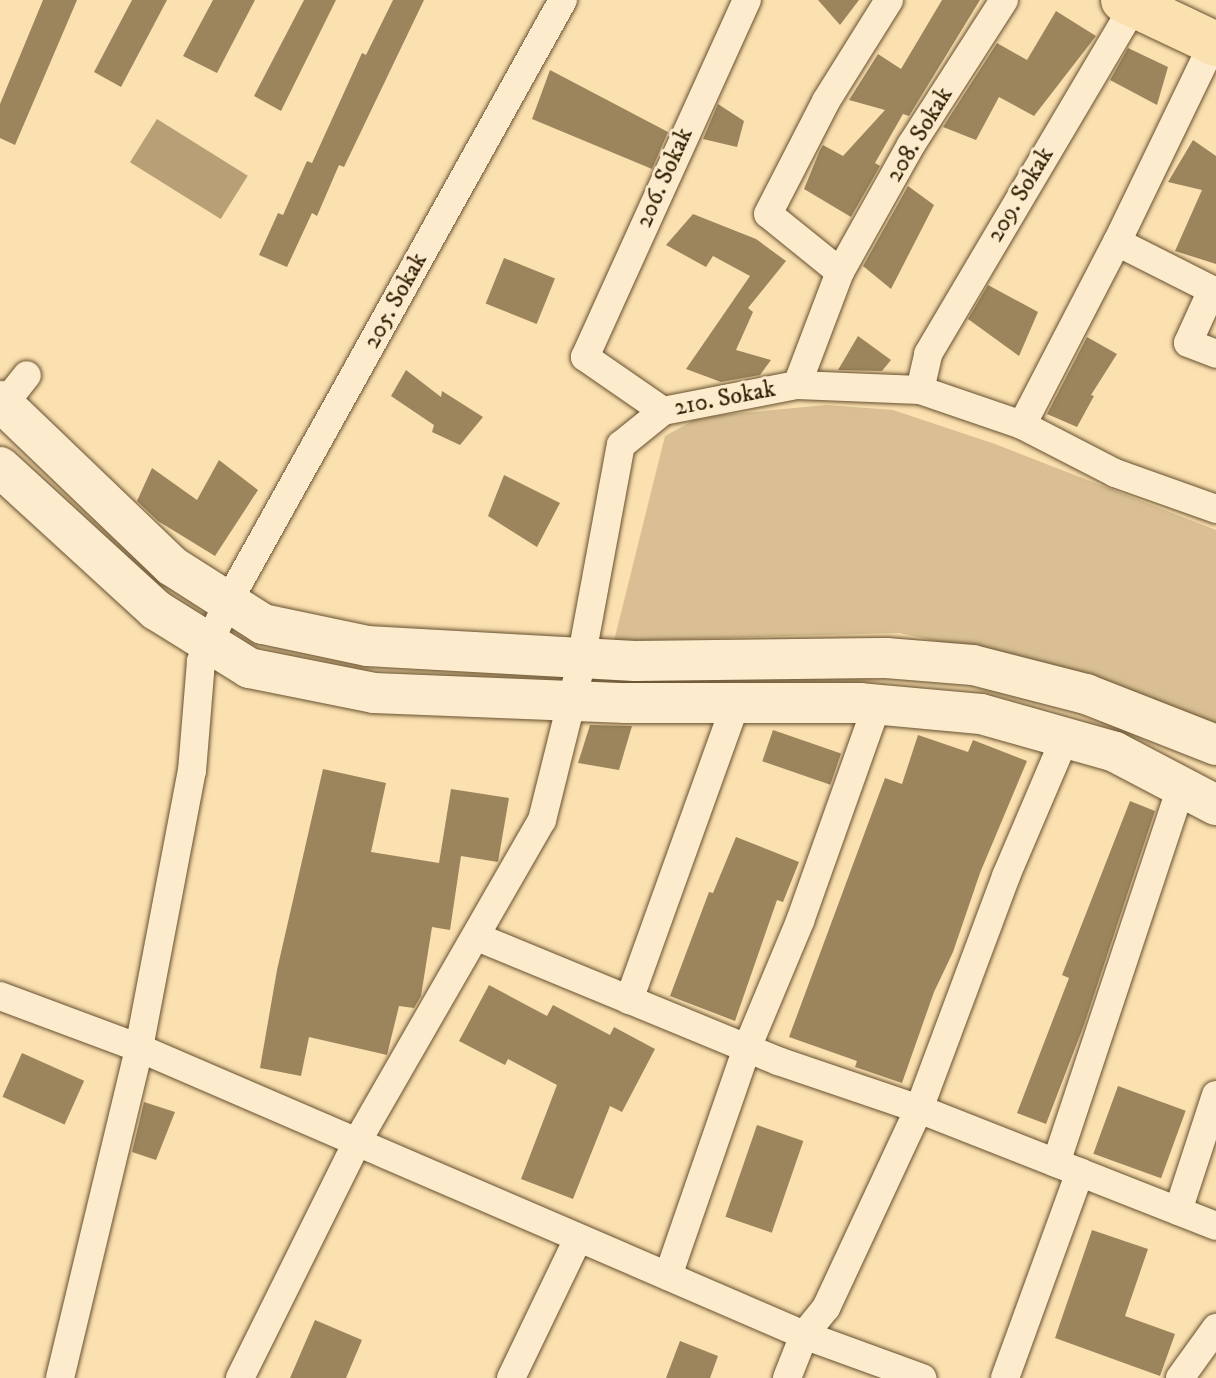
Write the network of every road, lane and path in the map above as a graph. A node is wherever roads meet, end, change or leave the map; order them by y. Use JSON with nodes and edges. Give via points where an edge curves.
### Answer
{"nodes":[{"id":1,"x":563,"y":0,"type":"edge"},
{"id":2,"x":747,"y":0,"type":"edge"},
{"id":3,"x":1004,"y":0,"type":"edge"},
{"id":4,"x":888,"y":2,"type":"edge"},
{"id":5,"x":1128,"y":3,"type":"edge"},
{"id":6,"x":1214,"y":44,"type":"edge"},
{"id":7,"x":1117,"y":242,"type":"junction"},
{"id":8,"x":840,"y":272,"type":"junction"},
{"id":9,"x":1214,"y":286,"type":"edge"},
{"id":10,"x":1216,"y":354,"type":"edge"},
{"id":11,"x":797,"y":385,"type":"junction"},
{"id":12,"x":920,"y":390,"type":"junction"},
{"id":13,"x":8,"y":397,"type":"edge"},
{"id":14,"x":663,"y":411,"type":"junction"},
{"id":15,"x":1022,"y":425,"type":"junction"},
{"id":16,"x":0,"y":467,"type":"edge"},
{"id":17,"x":1216,"y":509,"type":"edge"},
{"id":18,"x":228,"y":602,"type":"junction"},
{"id":19,"x":209,"y":643,"type":"junction"},
{"id":20,"x":576,"y":678,"type":"junction"},
{"id":21,"x":736,"y":703,"type":"junction"},
{"id":22,"x":877,"y":705,"type":"junction"},
{"id":23,"x":1065,"y":738,"type":"junction"},
{"id":24,"x":1216,"y":745,"type":"edge"},
{"id":25,"x":1181,"y":787,"type":"junction"},
{"id":26,"x":1216,"y":805,"type":"edge"},
{"id":27,"x":477,"y":937,"type":"junction"},
{"id":28,"x":0,"y":996,"type":"edge"},
{"id":29,"x":629,"y":1000,"type":"junction"},
{"id":30,"x":139,"y":1048,"type":"junction"},
{"id":31,"x":747,"y":1048,"type":"junction"},
{"id":32,"x":1216,"y":1095,"type":"edge"},
{"id":33,"x":919,"y":1109,"type":"junction"},
{"id":34,"x":358,"y":1140,"type":"junction"},
{"id":35,"x":1068,"y":1168,"type":"junction"},
{"id":36,"x":1178,"y":1211,"type":"junction"},
{"id":37,"x":1216,"y":1226,"type":"edge"},
{"id":38,"x":578,"y":1239,"type":"junction"},
{"id":39,"x":668,"y":1276,"type":"junction"},
{"id":40,"x":1216,"y":1328,"type":"edge"},
{"id":41,"x":804,"y":1335,"type":"junction"},
{"id":42,"x":60,"y":1378,"type":"edge"},
{"id":43,"x":240,"y":1378,"type":"edge"},
{"id":44,"x":511,"y":1378,"type":"edge"},
{"id":45,"x":787,"y":1378,"type":"edge"},
{"id":46,"x":922,"y":1378,"type":"edge"},
{"id":47,"x":1005,"y":1378,"type":"edge"},
{"id":48,"x":1180,"y":1378,"type":"edge"}],
"edges":[{"from":1,"to":18,"type":"street","name":"205. Sokak"},
{"from":2,"to":14,"type":"street","name":"206. Sokak","via":[[585,357]]},
{"from":3,"to":8,"type":"street","name":"208. Sokak","via":[[911,145]]},
{"from":4,"to":8,"type":"street","via":[[826,101],[768,214]]},
{"from":5,"to":6,"type":"main road"},
{"from":5,"to":12,"type":"street","name":"209. Sokak","via":[[928,354]]},
{"from":6,"to":7,"type":"street"},
{"from":7,"to":9,"type":"street"},
{"from":7,"to":15,"type":"street"},
{"from":8,"to":11,"type":"street","name":"208. Sokak"},
{"from":9,"to":10,"type":"street","via":[[1188,343]]},
{"from":11,"to":12,"type":"street","name":"210. Sokak"},
{"from":11,"to":14,"type":"street","name":"210. Sokak"},
{"from":12,"to":15,"type":"street","name":"210. Sokak"},
{"from":13,"to":18,"type":"main road","via":[[172,566]]},
{"from":14,"to":20,"type":"street","name":"210. Sokak","via":[[621,445]]},
{"from":15,"to":17,"type":"street","name":"210. Sokak","via":[[1115,473]]},
{"from":16,"to":19,"type":"main road","via":[[122,582]]},
{"from":18,"to":19,"type":"street","name":"205. Sokak"},
{"from":18,"to":20,"type":"main road","via":[[263,624]]},
{"from":19,"to":20,"type":"main road","via":[[249,668],[374,693]]},
{"from":19,"to":30,"type":"street","name":"205. Sokak","via":[[201,661],[192,771]]},
{"from":20,"to":21,"type":"main road"},
{"from":20,"to":24,"type":"main road","via":[[886,658],[973,665],[1086,694]]},
{"from":20,"to":27,"type":"street","name":"210. Sokak","via":[[542,820]]},
{"from":21,"to":22,"type":"main road"},
{"from":21,"to":29,"type":"street"},
{"from":22,"to":23,"type":"main road","via":[[981,714]]},
{"from":22,"to":31,"type":"street","via":[[800,921]]},
{"from":23,"to":25,"type":"main road","via":[[1115,752]]},
{"from":23,"to":33,"type":"street","via":[[1006,876]]},
{"from":25,"to":26,"type":"main road"},
{"from":25,"to":35,"type":"street"},
{"from":27,"to":29,"type":"street"},
{"from":27,"to":34,"type":"street","name":"210. Sokak"},
{"from":28,"to":30,"type":"street"},
{"from":29,"to":31,"type":"street"},
{"from":30,"to":34,"type":"street"},
{"from":30,"to":42,"type":"street","name":"205. Sokak"},
{"from":31,"to":33,"type":"street"},
{"from":31,"to":39,"type":"street"},
{"from":32,"to":36,"type":"street"},
{"from":33,"to":35,"type":"street"},
{"from":33,"to":41,"type":"street","via":[[826,1308]]},
{"from":34,"to":38,"type":"street"},
{"from":34,"to":43,"type":"street","name":"210. Sokak"},
{"from":35,"to":36,"type":"street"},
{"from":35,"to":47,"type":"street"},
{"from":36,"to":37,"type":"street"},
{"from":38,"to":39,"type":"street"},
{"from":38,"to":44,"type":"street"},
{"from":39,"to":41,"type":"street"},
{"from":40,"to":48,"type":"street"},
{"from":41,"to":45,"type":"street"},
{"from":41,"to":46,"type":"street"}]}
